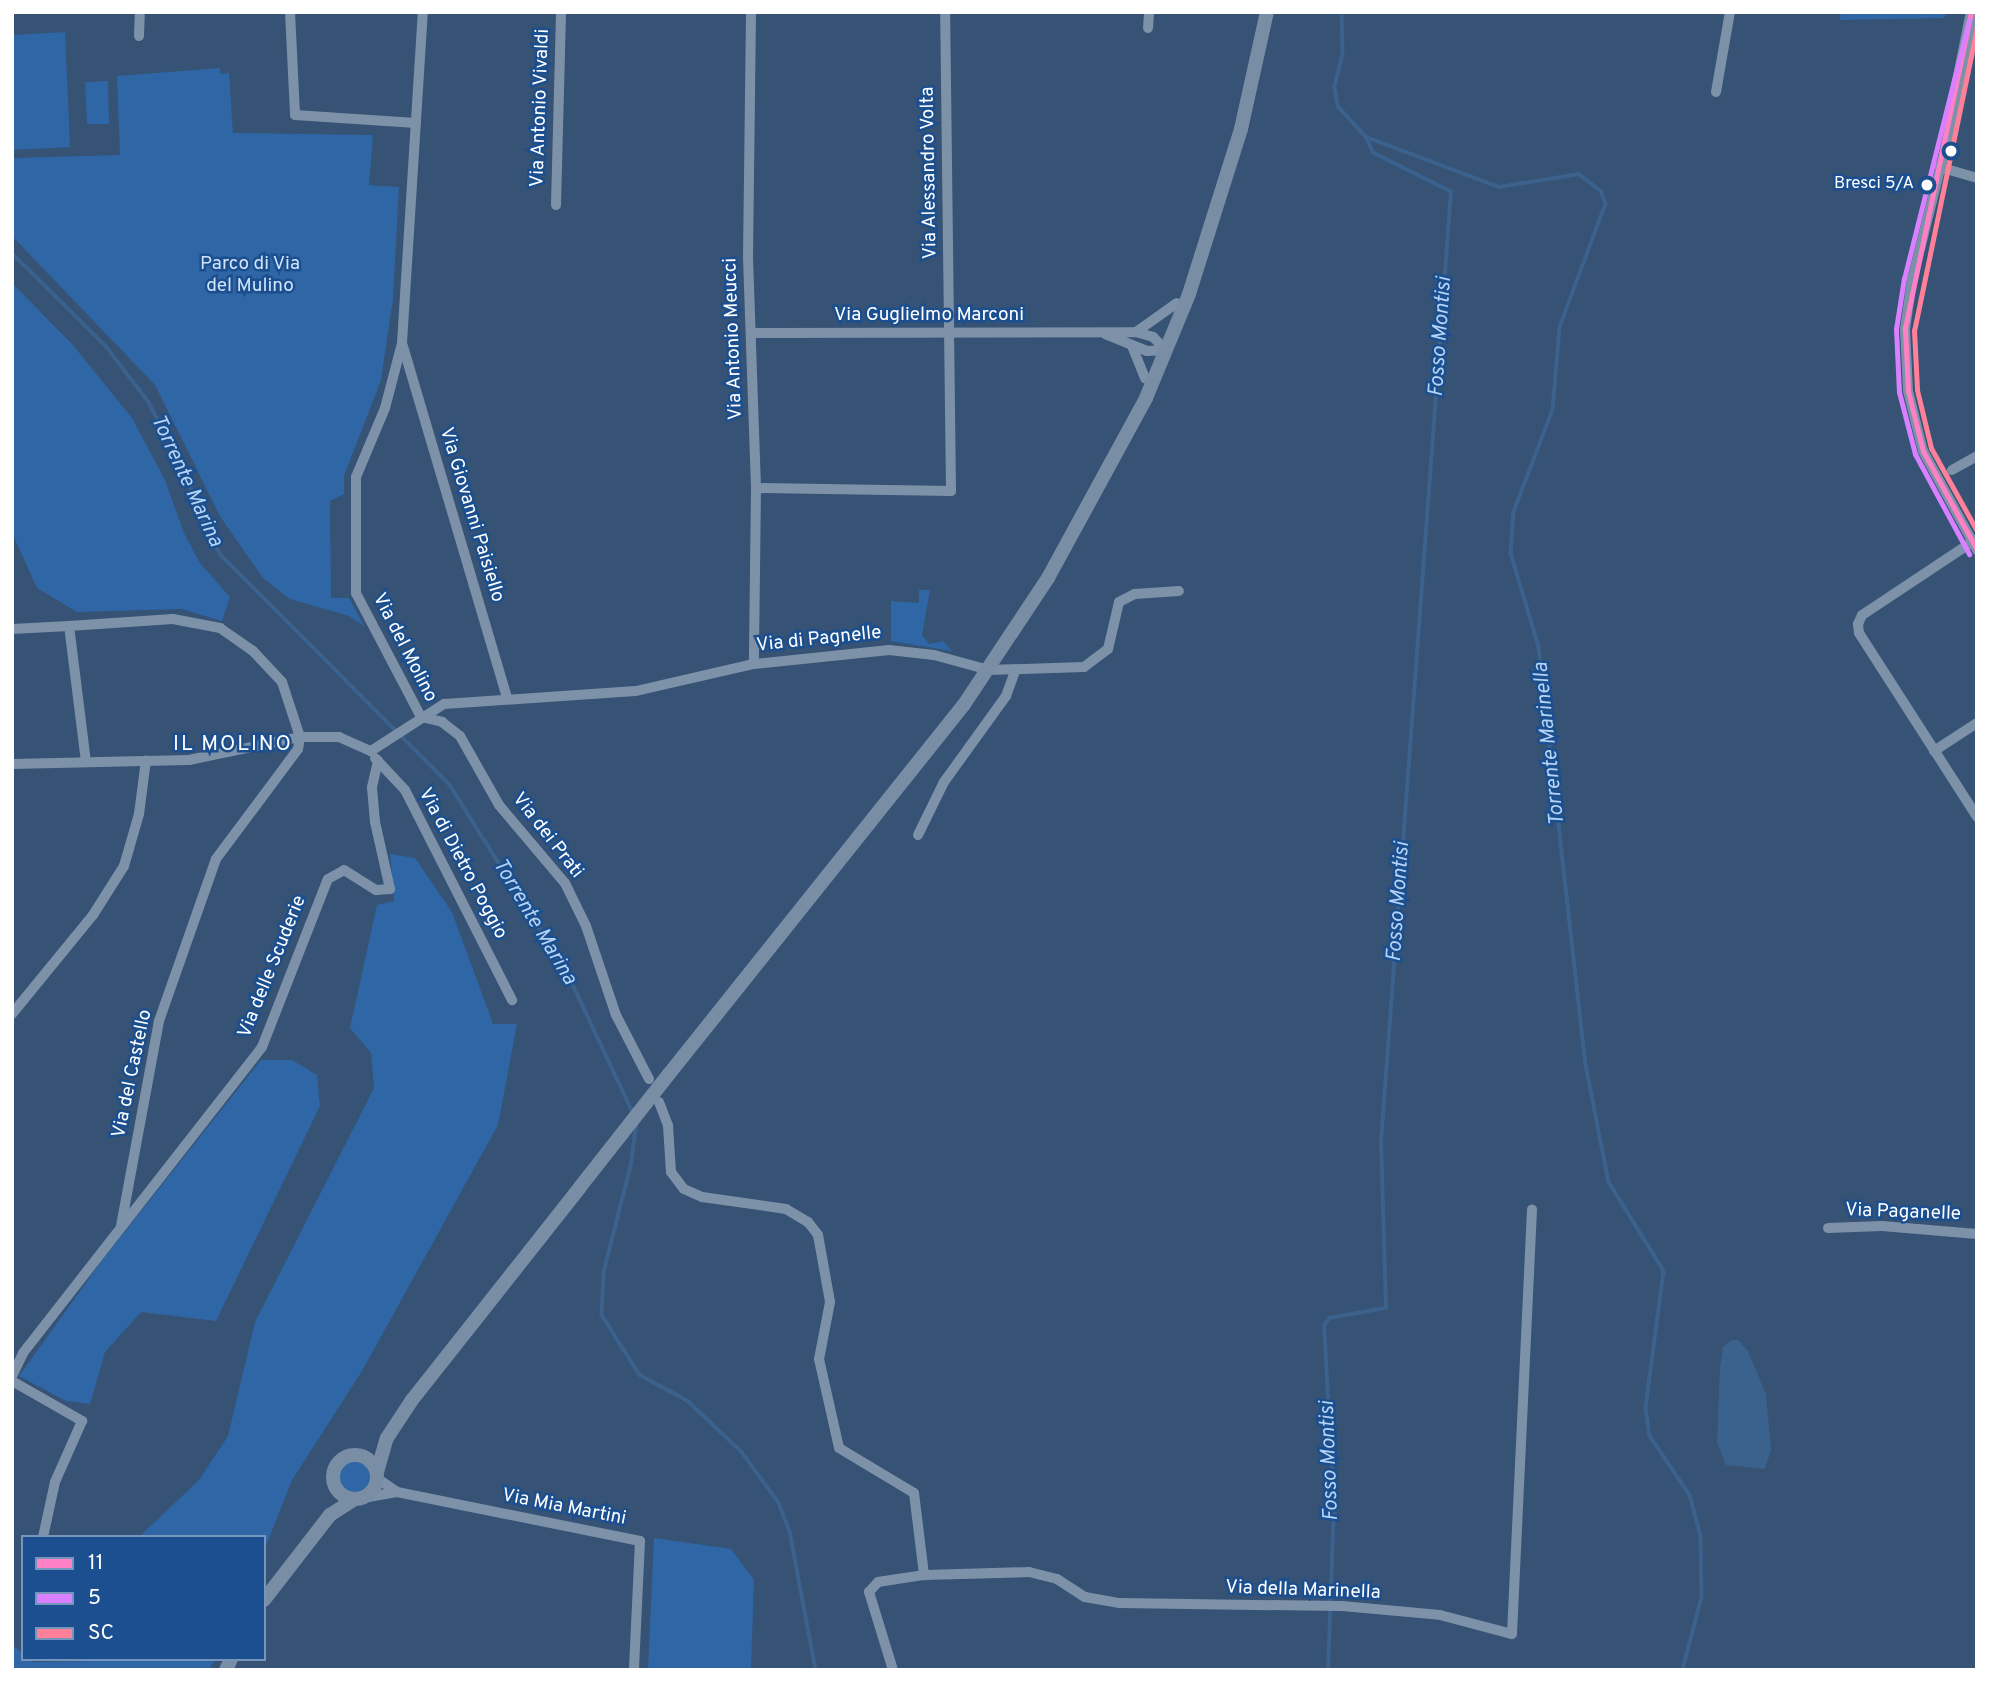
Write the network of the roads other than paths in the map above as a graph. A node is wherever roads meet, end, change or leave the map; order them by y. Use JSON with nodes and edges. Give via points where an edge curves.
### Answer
{"nodes":[{"id":1,"x":140,"y":12,"type":"edge"},
{"id":2,"x":290,"y":12,"type":"edge"},
{"id":3,"x":423,"y":12,"type":"edge"},
{"id":4,"x":561,"y":12,"type":"edge"},
{"id":5,"x":751,"y":12,"type":"edge"},
{"id":6,"x":945,"y":12,"type":"edge"},
{"id":7,"x":1149,"y":12,"type":"edge"},
{"id":8,"x":1267,"y":12,"type":"edge"},
{"id":9,"x":1730,"y":12,"type":"edge"},
{"id":10,"x":1971,"y":12,"type":"edge"},
{"id":11,"x":1977,"y":22,"type":"edge"},
{"id":12,"x":1148,"y":28,"type":"dead end"},
{"id":13,"x":139,"y":36,"type":"dead end"},
{"id":14,"x":1716,"y":92,"type":"dead end"},
{"id":15,"x":1955,"y":94,"type":"junction"},
{"id":16,"x":416,"y":123,"type":"junction"},
{"id":17,"x":1939,"y":167,"type":"junction"},
{"id":18,"x":1977,"y":178,"type":"edge"},
{"id":19,"x":556,"y":205,"type":"dead end"},
{"id":20,"x":1198,"y":261,"type":"junction"},
{"id":21,"x":1177,"y":303,"type":"junction"},
{"id":22,"x":1136,"y":332,"type":"junction"},
{"id":23,"x":752,"y":333,"type":"junction"},
{"id":24,"x":950,"y":334,"type":"junction"},
{"id":25,"x":1105,"y":334,"type":"junction"},
{"id":26,"x":402,"y":343,"type":"junction"},
{"id":27,"x":1132,"y":345,"type":"junction"},
{"id":28,"x":1161,"y":348,"type":"junction"},
{"id":29,"x":1145,"y":378,"type":"junction"},
{"id":30,"x":1124,"y":436,"type":"junction"},
{"id":31,"x":1977,"y":456,"type":"edge"},
{"id":32,"x":1952,"y":470,"type":"dead end"},
{"id":33,"x":756,"y":488,"type":"junction"},
{"id":34,"x":1974,"y":546,"type":"edge"},
{"id":35,"x":1180,"y":591,"type":"dead end"},
{"id":36,"x":69,"y":626,"type":"junction"},
{"id":37,"x":12,"y":629,"type":"edge"},
{"id":38,"x":754,"y":664,"type":"junction"},
{"id":39,"x":989,"y":670,"type":"junction"},
{"id":40,"x":1015,"y":671,"type":"junction"},
{"id":41,"x":507,"y":697,"type":"junction"},
{"id":42,"x":417,"y":719,"type":"junction"},
{"id":43,"x":1977,"y":723,"type":"edge"},
{"id":44,"x":300,"y":737,"type":"junction"},
{"id":45,"x":375,"y":749,"type":"junction"},
{"id":46,"x":1934,"y":751,"type":"junction"},
{"id":47,"x":146,"y":760,"type":"junction"},
{"id":48,"x":378,"y":761,"type":"junction"},
{"id":49,"x":86,"y":762,"type":"junction"},
{"id":50,"x":12,"y":764,"type":"edge"},
{"id":51,"x":1977,"y":817,"type":"edge"},
{"id":52,"x":918,"y":835,"type":"dead end"},
{"id":53,"x":512,"y":1000,"type":"dead end"},
{"id":54,"x":12,"y":1014,"type":"edge"},
{"id":55,"x":649,"y":1079,"type":"dead end"},
{"id":56,"x":659,"y":1102,"type":"dead end"},
{"id":57,"x":1532,"y":1209,"type":"dead end"},
{"id":58,"x":121,"y":1226,"type":"junction"},
{"id":59,"x":1828,"y":1228,"type":"dead end"},
{"id":60,"x":1977,"y":1234,"type":"edge"},
{"id":61,"x":12,"y":1378,"type":"edge"},
{"id":62,"x":387,"y":1438,"type":"junction"},
{"id":63,"x":358,"y":1455,"type":"junction"},
{"id":64,"x":377,"y":1475,"type":"junction"},
{"id":65,"x":334,"y":1484,"type":"junction"},
{"id":66,"x":397,"y":1492,"type":"junction"},
{"id":67,"x":358,"y":1499,"type":"junction"},
{"id":68,"x":330,"y":1515,"type":"junction"},
{"id":69,"x":43,"y":1535,"type":"edge"},
{"id":70,"x":924,"y":1575,"type":"junction"},
{"id":71,"x":266,"y":1597,"type":"edge"},
{"id":72,"x":634,"y":1670,"type":"edge"},
{"id":73,"x":892,"y":1670,"type":"edge"}],
"edges":[{"from":1,"to":13,"type":"street"},
{"from":2,"to":16,"type":"street","via":[[295,115]]},
{"from":3,"to":16,"type":"street","name":"Via del Molino"},
{"from":4,"to":19,"type":"street","name":"Via Antonio Vivaldi"},
{"from":5,"to":23,"type":"street","name":"Via Antonio Meucci","via":[[748,257]]},
{"from":6,"to":24,"type":"street","name":"Via Alessandro Volta"},
{"from":7,"to":12,"type":"street"},
{"from":8,"to":20,"type":"main road","via":[[1241,130]]},
{"from":9,"to":14,"type":"street"},
{"from":10,"to":15,"type":"street"},
{"from":11,"to":15,"type":"street"},
{"from":15,"to":17,"type":"street"},
{"from":16,"to":26,"type":"street","name":"Via del Molino"},
{"from":17,"to":18,"type":"street"},
{"from":17,"to":34,"type":"street","via":[[1907,305],[1906,370],[1923,451]]},
{"from":20,"to":21,"type":"main road"},
{"from":20,"to":28,"type":"main road"},
{"from":21,"to":22,"type":"street"},
{"from":21,"to":28,"type":"main road"},
{"from":22,"to":25,"type":"street","name":"Via Guglielmo Marconi"},
{"from":22,"to":28,"type":"street","name":"Via Guglielmo Marconi"},
{"from":23,"to":24,"type":"street","name":"Via Guglielmo Marconi"},
{"from":23,"to":33,"type":"street","name":"Via Antonio Meucci"},
{"from":24,"to":25,"type":"street","name":"Via Guglielmo Marconi"},
{"from":24,"to":33,"type":"street","name":"Via Alessandro Volta","via":[[951,491]]},
{"from":25,"to":27,"type":"street","name":"Via Guglielmo Marconi"},
{"from":26,"to":41,"type":"street","name":"Via Giovanni Paisiello"},
{"from":26,"to":42,"type":"street","name":"Via del Molino","via":[[385,408],[356,477],[356,593]]},
{"from":27,"to":28,"type":"street","name":"Via Guglielmo Marconi"},
{"from":27,"to":29,"type":"street"},
{"from":28,"to":29,"type":"main road"},
{"from":28,"to":30,"type":"main road","via":[[1146,398]]},
{"from":29,"to":30,"type":"main road"},
{"from":30,"to":39,"type":"main road","via":[[1048,578]]},
{"from":31,"to":32,"type":"street"},
{"from":33,"to":38,"type":"street","name":"Via Antonio Meucci"},
{"from":34,"to":46,"type":"street","via":[[1862,615],[1858,624],[1859,634]]},
{"from":35,"to":40,"type":"street","name":"Via di Pagnelle","via":[[1135,594],[1119,602],[1108,649],[1084,667]]},
{"from":36,"to":37,"type":"street"},
{"from":36,"to":44,"type":"street","via":[[173,619],[220,628],[253,651],[282,682]]},
{"from":36,"to":49,"type":"street"},
{"from":38,"to":39,"type":"street","name":"Via di Pagnelle","via":[[889,650],[934,655]]},
{"from":38,"to":41,"type":"street","name":"Via di Pagnelle","via":[[636,691]]},
{"from":39,"to":40,"type":"street","name":"Via di Pagnelle"},
{"from":39,"to":62,"type":"main road","bridge":true},
{"from":40,"to":52,"type":"street","via":[[1006,696],[944,782]]},
{"from":41,"to":42,"type":"street","name":"Via di Pagnelle","via":[[444,704]]},
{"from":42,"to":45,"type":"street","name":"Via del Molino"},
{"from":42,"to":55,"type":"street","name":"Via dei Prati","via":[[442,722],[460,736],[499,805],[565,883],[586,926],[616,1016]]},
{"from":43,"to":46,"type":"street"},
{"from":44,"to":45,"type":"street","via":[[339,737]]},
{"from":44,"to":47,"type":"street","via":[[189,760]]},
{"from":44,"to":58,"type":"street","name":"Via del Castello","via":[[298,749],[216,859],[159,1021]]},
{"from":45,"to":48,"type":"street","name":"Via di Dietro Poggio"},
{"from":46,"to":51,"type":"street"},
{"from":47,"to":49,"type":"street"},
{"from":47,"to":54,"type":"street","via":[[139,814],[124,866],[93,915]]},
{"from":48,"to":53,"type":"street","name":"Via di Dietro Poggio","via":[[405,790]]},
{"from":48,"to":58,"type":"street","name":"Via delle Scuderie","via":[[372,788],[374,822],[390,889],[376,890],[344,870],[328,879],[262,1047]]},
{"from":49,"to":50,"type":"street"},
{"from":56,"to":70,"type":"street","via":[[668,1126],[671,1172],[684,1188],[702,1197],[786,1209],[808,1222],[818,1235],[830,1302],[819,1359],[831,1395],[839,1448],[914,1493]]},
{"from":57,"to":70,"type":"street","name":"Via della Marinella","via":[[1512,1634],[1440,1615],[1342,1606],[1119,1604],[1085,1597],[1057,1579],[1029,1572]]},
{"from":58,"to":61,"type":"street","name":"Via del Castello","via":[[23,1353]]},
{"from":59,"to":60,"type":"street","name":"Via Paganelle"},
{"from":61,"to":69,"type":"street","via":[[82,1422],[55,1482]]},
{"from":62,"to":63,"type":"main road"},
{"from":62,"to":64,"type":"main road"},
{"from":63,"to":64,"type":"main road","via":[[370,1460]]},
{"from":63,"to":65,"type":"main road","via":[[340,1461]]},
{"from":64,"to":66,"type":"street","name":"Via Mia Martini"},
{"from":64,"to":67,"type":"main road","via":[[373,1491]]},
{"from":65,"to":67,"type":"main road","via":[[341,1495]]},
{"from":65,"to":68,"type":"main road"},
{"from":66,"to":67,"type":"street","name":"Via Mia Martini"},
{"from":66,"to":72,"type":"street","name":"Via Mia Martini","via":[[640,1541]]},
{"from":67,"to":68,"type":"main road"},
{"from":68,"to":71,"type":"main road"},
{"from":70,"to":73,"type":"street","via":[[878,1582],[869,1592]]}]}
